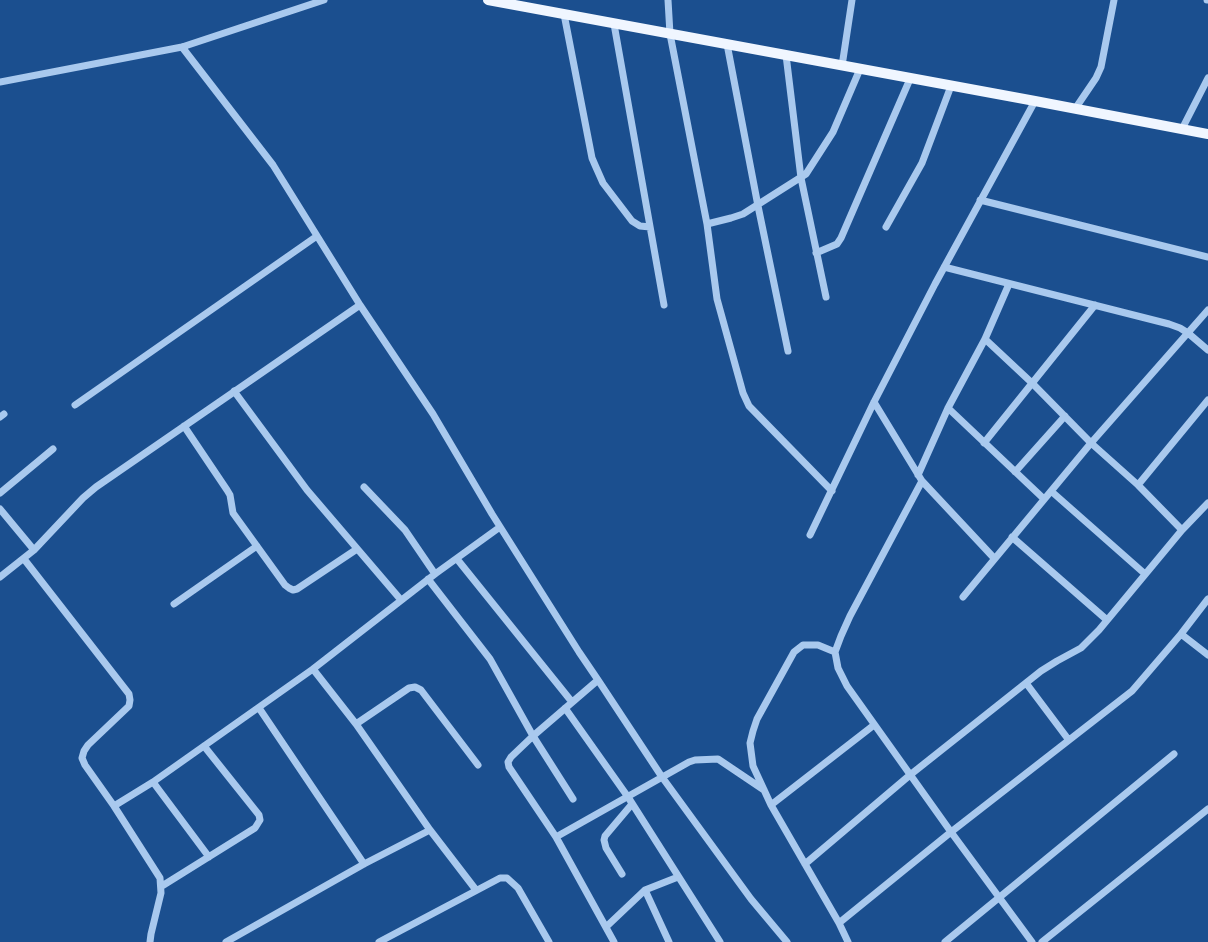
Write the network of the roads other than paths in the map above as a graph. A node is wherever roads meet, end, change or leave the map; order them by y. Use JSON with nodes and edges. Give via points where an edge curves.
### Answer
{"nodes":[{"id":1,"x":324,"y":0,"type":"edge"},
{"id":2,"x":488,"y":0,"type":"edge"},
{"id":3,"x":668,"y":0,"type":"edge"},
{"id":4,"x":852,"y":0,"type":"edge"},
{"id":5,"x":1114,"y":0,"type":"edge"},
{"id":6,"x":564,"y":14,"type":"junction"},
{"id":7,"x":614,"y":24,"type":"junction"},
{"id":8,"x":670,"y":34,"type":"junction"},
{"id":9,"x":727,"y":44,"type":"junction"},
{"id":10,"x":182,"y":47,"type":"junction"},
{"id":11,"x":786,"y":55,"type":"junction"},
{"id":12,"x":842,"y":66,"type":"junction"},
{"id":13,"x":860,"y":69,"type":"junction"},
{"id":14,"x":1208,"y":78,"type":"edge"},
{"id":15,"x":910,"y":79,"type":"junction"},
{"id":16,"x":0,"y":82,"type":"edge"},
{"id":17,"x":951,"y":86,"type":"junction"},
{"id":18,"x":1035,"y":101,"type":"junction"},
{"id":19,"x":1074,"y":109,"type":"junction"},
{"id":20,"x":1182,"y":129,"type":"junction"},
{"id":21,"x":1208,"y":134,"type":"edge"},
{"id":22,"x":801,"y":178,"type":"junction"},
{"id":23,"x":980,"y":200,"type":"junction"},
{"id":24,"x":758,"y":206,"type":"junction"},
{"id":25,"x":707,"y":224,"type":"junction"},
{"id":26,"x":650,"y":227,"type":"junction"},
{"id":27,"x":886,"y":227,"type":"dead end"},
{"id":28,"x":317,"y":236,"type":"junction"},
{"id":29,"x":816,"y":253,"type":"junction"},
{"id":30,"x":1208,"y":257,"type":"edge"},
{"id":31,"x":944,"y":268,"type":"junction"},
{"id":32,"x":1009,"y":284,"type":"junction"},
{"id":33,"x":826,"y":297,"type":"dead end"},
{"id":34,"x":360,"y":305,"type":"junction"},
{"id":35,"x":664,"y":305,"type":"dead end"},
{"id":36,"x":1095,"y":305,"type":"junction"},
{"id":37,"x":1208,"y":310,"type":"edge"},
{"id":38,"x":1188,"y":333,"type":"junction"},
{"id":39,"x":985,"y":339,"type":"junction"},
{"id":40,"x":1208,"y":350,"type":"edge"},
{"id":41,"x":788,"y":351,"type":"dead end"},
{"id":42,"x":1032,"y":383,"type":"junction"},
{"id":43,"x":234,"y":391,"type":"junction"},
{"id":44,"x":1208,"y":400,"type":"edge"},
{"id":45,"x":874,"y":402,"type":"junction"},
{"id":46,"x":75,"y":405,"type":"dead end"},
{"id":47,"x":948,"y":408,"type":"junction"},
{"id":48,"x":1065,"y":416,"type":"junction"},
{"id":49,"x":184,"y":426,"type":"junction"},
{"id":50,"x":984,"y":443,"type":"junction"},
{"id":51,"x":1092,"y":443,"type":"junction"},
{"id":52,"x":53,"y":449,"type":"dead end"},
{"id":53,"x":1015,"y":472,"type":"junction"},
{"id":54,"x":918,"y":475,"type":"junction"},
{"id":55,"x":922,"y":481,"type":"junction"},
{"id":56,"x":1138,"y":485,"type":"junction"},
{"id":57,"x":364,"y":487,"type":"dead end"},
{"id":58,"x":832,"y":490,"type":"junction"},
{"id":59,"x":1051,"y":491,"type":"junction"},
{"id":60,"x":0,"y":493,"type":"edge"},
{"id":61,"x":1044,"y":499,"type":"junction"},
{"id":62,"x":1208,"y":503,"type":"edge"},
{"id":63,"x":0,"y":509,"type":"edge"},
{"id":64,"x":500,"y":527,"type":"junction"},
{"id":65,"x":1182,"y":530,"type":"junction"},
{"id":66,"x":810,"y":535,"type":"dead end"},
{"id":67,"x":1012,"y":537,"type":"junction"},
{"id":68,"x":257,"y":546,"type":"junction"},
{"id":69,"x":357,"y":549,"type":"junction"},
{"id":70,"x":34,"y":550,"type":"junction"},
{"id":71,"x":994,"y":558,"type":"junction"},
{"id":72,"x":24,"y":559,"type":"junction"},
{"id":73,"x":457,"y":559,"type":"junction"},
{"id":74,"x":435,"y":574,"type":"junction"},
{"id":75,"x":1146,"y":574,"type":"junction"},
{"id":76,"x":0,"y":576,"type":"edge"},
{"id":77,"x":428,"y":579,"type":"junction"},
{"id":78,"x":963,"y":597,"type":"dead end"},
{"id":79,"x":1208,"y":599,"type":"edge"},
{"id":80,"x":401,"y":600,"type":"junction"},
{"id":81,"x":174,"y":604,"type":"dead end"},
{"id":82,"x":1107,"y":620,"type":"junction"},
{"id":83,"x":1181,"y":634,"type":"junction"},
{"id":84,"x":835,"y":652,"type":"junction"},
{"id":85,"x":1208,"y":655,"type":"edge"},
{"id":86,"x":313,"y":669,"type":"junction"},
{"id":87,"x":598,"y":680,"type":"junction"},
{"id":88,"x":1026,"y":683,"type":"junction"},
{"id":89,"x":572,"y":702,"type":"junction"},
{"id":90,"x":259,"y":708,"type":"junction"},
{"id":91,"x":565,"y":708,"type":"junction"},
{"id":92,"x":356,"y":724,"type":"junction"},
{"id":93,"x":874,"y":725,"type":"junction"},
{"id":94,"x":533,"y":736,"type":"junction"},
{"id":95,"x":1068,"y":739,"type":"junction"},
{"id":96,"x":204,"y":746,"type":"junction"},
{"id":97,"x":1174,"y":754,"type":"dead end"},
{"id":98,"x":478,"y":765,"type":"dead end"},
{"id":99,"x":910,"y":775,"type":"junction"},
{"id":100,"x":662,"y":777,"type":"junction"},
{"id":101,"x":153,"y":782,"type":"junction"},
{"id":102,"x":764,"y":790,"type":"junction"},
{"id":103,"x":628,"y":797,"type":"junction"},
{"id":104,"x":573,"y":799,"type":"dead end"},
{"id":105,"x":632,"y":804,"type":"junction"},
{"id":106,"x":771,"y":805,"type":"junction"},
{"id":107,"x":114,"y":806,"type":"junction"},
{"id":108,"x":1208,"y":809,"type":"edge"},
{"id":109,"x":430,"y":830,"type":"junction"},
{"id":110,"x":951,"y":832,"type":"junction"},
{"id":111,"x":556,"y":837,"type":"junction"},
{"id":112,"x":209,"y":857,"type":"junction"},
{"id":113,"x":364,"y":864,"type":"junction"},
{"id":114,"x":805,"y":864,"type":"junction"},
{"id":115,"x":622,"y":874,"type":"dead end"},
{"id":116,"x":678,"y":877,"type":"junction"},
{"id":117,"x":162,"y":886,"type":"junction"},
{"id":118,"x":476,"y":890,"type":"junction"},
{"id":119,"x":645,"y":890,"type":"junction"},
{"id":120,"x":999,"y":899,"type":"junction"},
{"id":121,"x":839,"y":923,"type":"junction"},
{"id":122,"x":606,"y":928,"type":"junction"},
{"id":123,"x":150,"y":942,"type":"edge"},
{"id":124,"x":226,"y":942,"type":"edge"},
{"id":125,"x":379,"y":942,"type":"edge"},
{"id":126,"x":549,"y":942,"type":"edge"},
{"id":127,"x":614,"y":942,"type":"edge"},
{"id":128,"x":669,"y":942,"type":"edge"},
{"id":129,"x":720,"y":942,"type":"edge"},
{"id":130,"x":787,"y":942,"type":"edge"},
{"id":131,"x":848,"y":942,"type":"edge"},
{"id":132,"x":945,"y":942,"type":"edge"},
{"id":133,"x":1032,"y":942,"type":"edge"},
{"id":134,"x":1042,"y":942,"type":"edge"}],
"edges":[{"from":1,"to":10,"type":"street"},
{"from":2,"to":6,"type":"main road"},
{"from":3,"to":8,"type":"street"},
{"from":4,"to":12,"type":"street"},
{"from":5,"to":19,"type":"street","via":[[1101,67]]},
{"from":6,"to":7,"type":"main road"},
{"from":6,"to":26,"type":"street","via":[[592,158],[604,183],[632,221],[640,226]]},
{"from":7,"to":8,"type":"main road"},
{"from":7,"to":26,"type":"street"},
{"from":8,"to":9,"type":"main road"},
{"from":8,"to":25,"type":"street"},
{"from":9,"to":11,"type":"main road"},
{"from":9,"to":24,"type":"street"},
{"from":10,"to":16,"type":"street"},
{"from":10,"to":28,"type":"street","via":[[273,165]]},
{"from":11,"to":12,"type":"main road"},
{"from":11,"to":22,"type":"street"},
{"from":12,"to":13,"type":"main road"},
{"from":13,"to":15,"type":"main road"},
{"from":13,"to":22,"type":"street","via":[[833,132],[810,170]]},
{"from":14,"to":20,"type":"street"},
{"from":15,"to":17,"type":"main road"},
{"from":15,"to":29,"type":"street","via":[[841,238],[837,244]]},
{"from":17,"to":18,"type":"main road"},
{"from":17,"to":27,"type":"street","via":[[922,163]]},
{"from":18,"to":19,"type":"main road"},
{"from":18,"to":23,"type":"street"},
{"from":19,"to":20,"type":"main road"},
{"from":20,"to":21,"type":"main road"},
{"from":22,"to":24,"type":"street"},
{"from":22,"to":29,"type":"street"},
{"from":23,"to":30,"type":"street"},
{"from":23,"to":31,"type":"street"},
{"from":24,"to":25,"type":"street","via":[[737,216]]},
{"from":24,"to":41,"type":"street"},
{"from":25,"to":58,"type":"street","via":[[717,299],[745,400]]},
{"from":26,"to":35,"type":"street"},
{"from":28,"to":34,"type":"street"},
{"from":28,"to":46,"type":"street"},
{"from":29,"to":33,"type":"street"},
{"from":31,"to":32,"type":"street"},
{"from":31,"to":45,"type":"street"},
{"from":32,"to":36,"type":"street"},
{"from":32,"to":39,"type":"street"},
{"from":34,"to":43,"type":"street"},
{"from":34,"to":64,"type":"street","via":[[433,414]]},
{"from":36,"to":38,"type":"street","via":[[1169,324]]},
{"from":36,"to":42,"type":"street"},
{"from":37,"to":38,"type":"street"},
{"from":38,"to":40,"type":"street"},
{"from":38,"to":51,"type":"street"},
{"from":39,"to":42,"type":"street"},
{"from":39,"to":47,"type":"street"},
{"from":42,"to":48,"type":"street"},
{"from":42,"to":50,"type":"street"},
{"from":43,"to":49,"type":"street"},
{"from":43,"to":69,"type":"street","via":[[307,490]]},
{"from":44,"to":56,"type":"street"},
{"from":45,"to":54,"type":"street"},
{"from":45,"to":58,"type":"street"},
{"from":47,"to":50,"type":"street"},
{"from":47,"to":54,"type":"street"},
{"from":48,"to":51,"type":"street"},
{"from":48,"to":53,"type":"street"},
{"from":49,"to":68,"type":"street","via":[[227,490],[233,513]]},
{"from":49,"to":70,"type":"street","via":[[90,492]]},
{"from":50,"to":53,"type":"street"},
{"from":51,"to":56,"type":"street"},
{"from":51,"to":59,"type":"street"},
{"from":52,"to":60,"type":"street"},
{"from":53,"to":61,"type":"street"},
{"from":54,"to":55,"type":"street"},
{"from":55,"to":71,"type":"street"},
{"from":55,"to":84,"type":"street","via":[[850,616]]},
{"from":56,"to":65,"type":"street"},
{"from":57,"to":74,"type":"street","via":[[404,530]]},
{"from":58,"to":66,"type":"street"},
{"from":59,"to":61,"type":"street"},
{"from":59,"to":75,"type":"street"},
{"from":61,"to":67,"type":"street"},
{"from":62,"to":65,"type":"street"},
{"from":63,"to":70,"type":"street"},
{"from":64,"to":73,"type":"street"},
{"from":64,"to":87,"type":"street"},
{"from":65,"to":75,"type":"street"},
{"from":67,"to":71,"type":"street"},
{"from":67,"to":82,"type":"street"},
{"from":68,"to":69,"type":"street","via":[[285,585],[293,590]]},
{"from":68,"to":81,"type":"street"},
{"from":69,"to":80,"type":"street"},
{"from":70,"to":72,"type":"street"},
{"from":71,"to":78,"type":"street"},
{"from":72,"to":76,"type":"street"},
{"from":72,"to":107,"type":"street","via":[[129,694],[129,706],[88,745],[82,758]]},
{"from":73,"to":74,"type":"street"},
{"from":73,"to":89,"type":"street"},
{"from":74,"to":77,"type":"street"},
{"from":75,"to":82,"type":"street"},
{"from":77,"to":80,"type":"street"},
{"from":77,"to":94,"type":"street","via":[[490,659]]},
{"from":79,"to":83,"type":"street"},
{"from":80,"to":86,"type":"street"},
{"from":82,"to":88,"type":"street","via":[[1081,648],[1049,665]]},
{"from":83,"to":85,"type":"street"},
{"from":83,"to":95,"type":"street","via":[[1132,691]]},
{"from":84,"to":93,"type":"street","via":[[838,668],[846,686]]},
{"from":84,"to":102,"type":"street","via":[[818,646],[803,645],[794,652],[757,719],[750,743],[751,755]]},
{"from":86,"to":90,"type":"street"},
{"from":86,"to":92,"type":"street"},
{"from":87,"to":89,"type":"street"},
{"from":87,"to":100,"type":"street"},
{"from":88,"to":95,"type":"street"},
{"from":88,"to":99,"type":"street"},
{"from":89,"to":91,"type":"street"},
{"from":90,"to":96,"type":"street"},
{"from":90,"to":113,"type":"street"},
{"from":91,"to":94,"type":"street"},
{"from":91,"to":103,"type":"street"},
{"from":92,"to":98,"type":"street","via":[[409,688],[415,687],[422,690]]},
{"from":92,"to":109,"type":"street"},
{"from":93,"to":99,"type":"street"},
{"from":93,"to":106,"type":"street"},
{"from":94,"to":104,"type":"street"},
{"from":94,"to":111,"type":"street","via":[[511,757],[509,767]]},
{"from":95,"to":110,"type":"street"},
{"from":96,"to":101,"type":"street"},
{"from":96,"to":112,"type":"street","via":[[259,815],[260,820],[255,828]]},
{"from":97,"to":120,"type":"street"},
{"from":99,"to":110,"type":"street"},
{"from":99,"to":114,"type":"street"},
{"from":100,"to":102,"type":"street","via":[[695,760],[718,759]]},
{"from":100,"to":103,"type":"street"},
{"from":100,"to":130,"type":"street","via":[[751,899]]},
{"from":101,"to":107,"type":"street"},
{"from":101,"to":112,"type":"street"},
{"from":102,"to":106,"type":"street"},
{"from":103,"to":105,"type":"street"},
{"from":103,"to":111,"type":"street"},
{"from":105,"to":115,"type":"street","via":[[604,840]]},
{"from":105,"to":116,"type":"street"},
{"from":106,"to":114,"type":"street"},
{"from":107,"to":117,"type":"street","via":[[160,878]]},
{"from":108,"to":134,"type":"street"},
{"from":109,"to":113,"type":"street"},
{"from":109,"to":118,"type":"street"},
{"from":110,"to":120,"type":"street"},
{"from":110,"to":121,"type":"street"},
{"from":111,"to":122,"type":"street"},
{"from":112,"to":117,"type":"street"},
{"from":113,"to":124,"type":"street"},
{"from":114,"to":121,"type":"street"},
{"from":116,"to":119,"type":"street"},
{"from":116,"to":129,"type":"street"},
{"from":117,"to":123,"type":"street"},
{"from":118,"to":125,"type":"street"},
{"from":118,"to":126,"type":"street","via":[[500,878],[507,878],[518,888]]},
{"from":119,"to":122,"type":"street"},
{"from":119,"to":128,"type":"street"},
{"from":120,"to":132,"type":"street"},
{"from":120,"to":133,"type":"street"},
{"from":121,"to":131,"type":"street"},
{"from":122,"to":127,"type":"street"}]}
